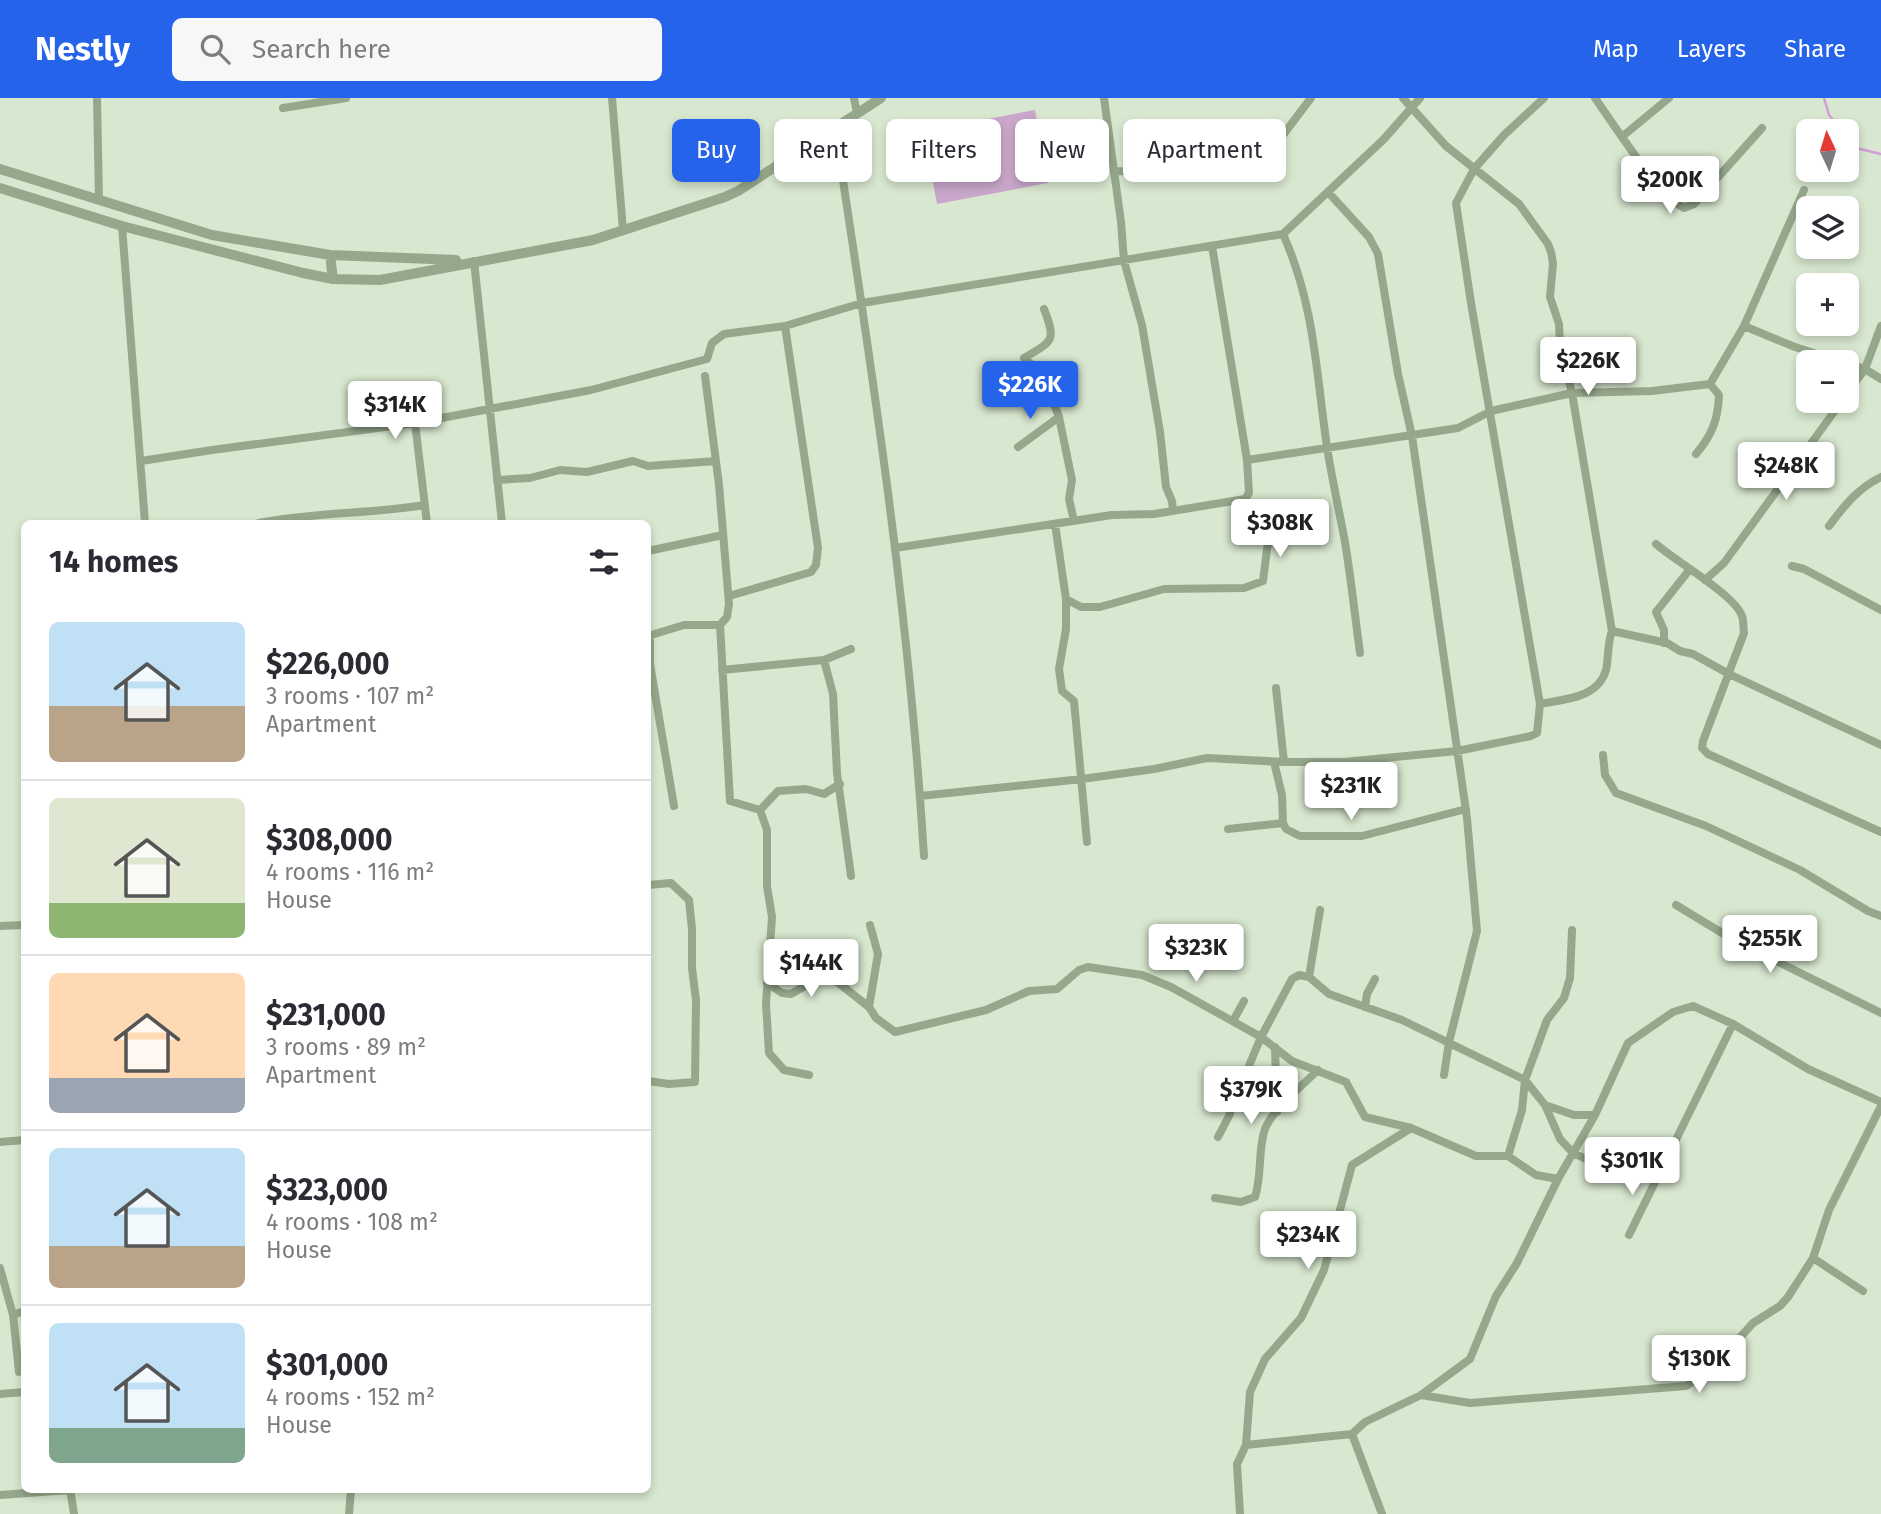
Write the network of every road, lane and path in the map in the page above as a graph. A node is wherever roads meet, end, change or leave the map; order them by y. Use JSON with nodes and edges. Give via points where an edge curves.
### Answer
{"nodes":[{"id":1,"x":97,"y":98,"type":"edge"},
{"id":2,"x":345,"y":98,"type":"edge"},
{"id":3,"x":612,"y":98,"type":"edge"},
{"id":4,"x":854,"y":98,"type":"edge"},
{"id":5,"x":881,"y":98,"type":"edge"},
{"id":6,"x":1104,"y":98,"type":"edge"},
{"id":7,"x":1311,"y":98,"type":"edge"},
{"id":8,"x":1403,"y":98,"type":"edge"},
{"id":9,"x":1420,"y":98,"type":"edge"},
{"id":10,"x":1544,"y":98,"type":"edge"},
{"id":11,"x":1594,"y":98,"type":"edge"},
{"id":12,"x":1669,"y":98,"type":"edge"},
{"id":13,"x":283,"y":108,"type":"dead end"},
{"id":14,"x":1413,"y":108,"type":"junction"},
{"id":15,"x":857,"y":113,"type":"junction"},
{"id":16,"x":848,"y":119,"type":"edge"},
{"id":17,"x":1762,"y":128,"type":"dead end"},
{"id":18,"x":1623,"y":136,"type":"junction"},
{"id":19,"x":774,"y":168,"type":"edge"},
{"id":20,"x":0,"y":169,"type":"edge"},
{"id":21,"x":1474,"y":169,"type":"junction"},
{"id":22,"x":1114,"y":171,"type":"junction"},
{"id":23,"x":843,"y":182,"type":"edge"},
{"id":24,"x":0,"y":188,"type":"edge"},
{"id":25,"x":1804,"y":190,"type":"dead end"},
{"id":26,"x":1328,"y":192,"type":"junction"},
{"id":27,"x":99,"y":200,"type":"junction"},
{"id":28,"x":122,"y":226,"type":"junction"},
{"id":29,"x":623,"y":230,"type":"junction"},
{"id":30,"x":1283,"y":234,"type":"junction"},
{"id":31,"x":1212,"y":246,"type":"junction"},
{"id":32,"x":330,"y":255,"type":"junction"},
{"id":33,"x":474,"y":261,"type":"junction"},
{"id":34,"x":1124,"y":261,"type":"junction"},
{"id":35,"x":333,"y":279,"type":"junction"},
{"id":36,"x":862,"y":303,"type":"junction"},
{"id":37,"x":1044,"y":309,"type":"dead end"},
{"id":38,"x":785,"y":326,"type":"junction"},
{"id":39,"x":1744,"y":326,"type":"junction"},
{"id":40,"x":1881,"y":326,"type":"edge"},
{"id":41,"x":1804,"y":350,"type":"edge"},
{"id":42,"x":1859,"y":367,"type":"edge"},
{"id":43,"x":1865,"y":369,"type":"junction"},
{"id":44,"x":705,"y":376,"type":"dead end"},
{"id":45,"x":1859,"y":377,"type":"edge"},
{"id":46,"x":1881,"y":379,"type":"edge"},
{"id":47,"x":1710,"y":384,"type":"junction"},
{"id":48,"x":1572,"y":393,"type":"junction"},
{"id":49,"x":490,"y":408,"type":"junction"},
{"id":50,"x":1490,"y":411,"type":"junction"},
{"id":51,"x":1833,"y":413,"type":"edge"},
{"id":52,"x":1059,"y":417,"type":"junction"},
{"id":53,"x":415,"y":423,"type":"junction"},
{"id":54,"x":1412,"y":436,"type":"junction"},
{"id":55,"x":1018,"y":447,"type":"dead end"},
{"id":56,"x":1327,"y":447,"type":"junction"},
{"id":57,"x":1696,"y":454,"type":"dead end"},
{"id":58,"x":1247,"y":460,"type":"junction"},
{"id":59,"x":142,"y":461,"type":"junction"},
{"id":60,"x":716,"y":461,"type":"junction"},
{"id":61,"x":1881,"y":477,"type":"edge"},
{"id":62,"x":497,"y":480,"type":"junction"},
{"id":63,"x":425,"y":505,"type":"junction"},
{"id":64,"x":1173,"y":512,"type":"junction"},
{"id":65,"x":145,"y":520,"type":"edge"},
{"id":66,"x":279,"y":520,"type":"edge"},
{"id":67,"x":427,"y":520,"type":"edge"},
{"id":68,"x":502,"y":520,"type":"edge"},
{"id":69,"x":1074,"y":521,"type":"junction"},
{"id":70,"x":1055,"y":524,"type":"junction"},
{"id":71,"x":1829,"y":526,"type":"dead end"},
{"id":72,"x":1269,"y":534,"type":"dead end"},
{"id":73,"x":723,"y":535,"type":"junction"},
{"id":74,"x":1656,"y":544,"type":"dead end"},
{"id":75,"x":895,"y":548,"type":"junction"},
{"id":76,"x":651,"y":550,"type":"edge"},
{"id":77,"x":1792,"y":566,"type":"dead end"},
{"id":78,"x":1690,"y":569,"type":"junction"},
{"id":79,"x":1705,"y":580,"type":"junction"},
{"id":80,"x":729,"y":596,"type":"junction"},
{"id":81,"x":1066,"y":599,"type":"junction"},
{"id":82,"x":1881,"y":610,"type":"edge"},
{"id":83,"x":720,"y":625,"type":"junction"},
{"id":84,"x":1612,"y":631,"type":"junction"},
{"id":85,"x":651,"y":634,"type":"edge"},
{"id":86,"x":1664,"y":643,"type":"junction"},
{"id":87,"x":851,"y":649,"type":"dead end"},
{"id":88,"x":1360,"y":653,"type":"dead end"},
{"id":89,"x":824,"y":660,"type":"junction"},
{"id":90,"x":651,"y":670,"type":"edge"},
{"id":91,"x":722,"y":670,"type":"junction"},
{"id":92,"x":1729,"y":674,"type":"junction"},
{"id":93,"x":1276,"y":688,"type":"dead end"},
{"id":94,"x":1539,"y":704,"type":"junction"},
{"id":95,"x":1881,"y":745,"type":"edge"},
{"id":96,"x":1457,"y":751,"type":"junction"},
{"id":97,"x":1603,"y":755,"type":"dead end"},
{"id":98,"x":1279,"y":762,"type":"junction"},
{"id":99,"x":1082,"y":779,"type":"junction"},
{"id":100,"x":840,"y":784,"type":"junction"},
{"id":101,"x":920,"y":796,"type":"junction"},
{"id":102,"x":674,"y":806,"type":"dead end"},
{"id":103,"x":1466,"y":809,"type":"junction"},
{"id":104,"x":760,"y":810,"type":"junction"},
{"id":105,"x":1283,"y":823,"type":"junction"},
{"id":106,"x":1228,"y":829,"type":"dead end"},
{"id":107,"x":1881,"y":832,"type":"edge"},
{"id":108,"x":1087,"y":842,"type":"dead end"},
{"id":109,"x":924,"y":856,"type":"dead end"},
{"id":110,"x":851,"y":876,"type":"dead end"},
{"id":111,"x":651,"y":885,"type":"edge"},
{"id":112,"x":1676,"y":905,"type":"dead end"},
{"id":113,"x":1320,"y":910,"type":"dead end"},
{"id":114,"x":1881,"y":916,"type":"edge"},
{"id":115,"x":21,"y":925,"type":"edge"},
{"id":116,"x":870,"y":925,"type":"dead end"},
{"id":117,"x":0,"y":926,"type":"edge"},
{"id":118,"x":1572,"y":930,"type":"dead end"},
{"id":119,"x":1309,"y":977,"type":"junction"},
{"id":120,"x":1375,"y":979,"type":"dead end"},
{"id":121,"x":767,"y":983,"type":"junction"},
{"id":122,"x":1244,"y":1000,"type":"dead end"},
{"id":123,"x":869,"y":1007,"type":"junction"},
{"id":124,"x":1365,"y":1007,"type":"junction"},
{"id":125,"x":1881,"y":1013,"type":"edge"},
{"id":126,"x":1233,"y":1021,"type":"junction"},
{"id":127,"x":1733,"y":1024,"type":"junction"},
{"id":128,"x":1261,"y":1037,"type":"junction"},
{"id":129,"x":1449,"y":1042,"type":"junction"},
{"id":130,"x":1275,"y":1048,"type":"junction"},
{"id":131,"x":1318,"y":1070,"type":"junction"},
{"id":132,"x":1444,"y":1074,"type":"dead end"},
{"id":133,"x":809,"y":1075,"type":"dead end"},
{"id":134,"x":1525,"y":1080,"type":"junction"},
{"id":135,"x":651,"y":1082,"type":"edge"},
{"id":136,"x":1881,"y":1104,"type":"edge"},
{"id":137,"x":1545,"y":1105,"type":"junction"},
{"id":138,"x":1276,"y":1112,"type":"junction"},
{"id":139,"x":1595,"y":1115,"type":"junction"},
{"id":140,"x":1411,"y":1128,"type":"junction"},
{"id":141,"x":1218,"y":1138,"type":"dead end"},
{"id":142,"x":0,"y":1142,"type":"edge"},
{"id":143,"x":21,"y":1143,"type":"edge"},
{"id":144,"x":1573,"y":1153,"type":"junction"},
{"id":145,"x":1508,"y":1156,"type":"junction"},
{"id":146,"x":1660,"y":1172,"type":"junction"},
{"id":147,"x":1558,"y":1180,"type":"junction"},
{"id":148,"x":1215,"y":1198,"type":"dead end"},
{"id":149,"x":1629,"y":1235,"type":"dead end"},
{"id":150,"x":1813,"y":1258,"type":"junction"},
{"id":151,"x":0,"y":1268,"type":"edge"},
{"id":152,"x":1863,"y":1292,"type":"dead end"},
{"id":153,"x":21,"y":1312,"type":"edge"},
{"id":154,"x":13,"y":1315,"type":"junction"},
{"id":155,"x":19,"y":1372,"type":"dead end"},
{"id":156,"x":21,"y":1392,"type":"edge"},
{"id":157,"x":0,"y":1394,"type":"edge"},
{"id":158,"x":1420,"y":1395,"type":"junction"},
{"id":159,"x":1352,"y":1434,"type":"junction"},
{"id":160,"x":1246,"y":1445,"type":"junction"},
{"id":161,"x":23,"y":1493,"type":"edge"},
{"id":162,"x":71,"y":1493,"type":"edge"},
{"id":163,"x":351,"y":1493,"type":"edge"},
{"id":164,"x":0,"y":1495,"type":"edge"},
{"id":165,"x":74,"y":1514,"type":"edge"},
{"id":166,"x":349,"y":1514,"type":"edge"},
{"id":167,"x":1241,"y":1514,"type":"edge"},
{"id":168,"x":1382,"y":1514,"type":"edge"}],
"edges":[{"from":1,"to":27,"type":"street"},
{"from":2,"to":13,"type":"street"},
{"from":3,"to":29,"type":"street"},
{"from":4,"to":15,"type":"street"},
{"from":5,"to":15,"type":"street"},
{"from":6,"to":22,"type":"street"},
{"from":7,"to":22,"type":"street","via":[[1268,159],[1237,167],[1216,164],[1155,172]]},
{"from":8,"to":14,"type":"street"},
{"from":9,"to":14,"type":"street"},
{"from":10,"to":21,"type":"street"},
{"from":11,"to":18,"type":"street"},
{"from":12,"to":18,"type":"street"},
{"from":14,"to":21,"type":"street","via":[[1446,146]]},
{"from":14,"to":26,"type":"street"},
{"from":15,"to":16,"type":"street"},
{"from":17,"to":18,"type":"street","via":[[1694,204],[1684,208],[1655,180]]},
{"from":19,"to":29,"type":"street","via":[[738,191]]},
{"from":20,"to":27,"type":"street"},
{"from":21,"to":48,"type":"street","via":[[1519,204],[1548,244],[1553,263],[1550,297]]},
{"from":21,"to":50,"type":"street","via":[[1457,203]]},
{"from":22,"to":34,"type":"street"},
{"from":23,"to":36,"type":"street"},
{"from":24,"to":28,"type":"street"},
{"from":25,"to":39,"type":"street"},
{"from":26,"to":30,"type":"street"},
{"from":26,"to":54,"type":"street","via":[[1369,237],[1378,254]]},
{"from":27,"to":32,"type":"street","via":[[212,235]]},
{"from":28,"to":35,"type":"street"},
{"from":28,"to":59,"type":"street"},
{"from":29,"to":33,"type":"street","via":[[593,240]]},
{"from":30,"to":31,"type":"street"},
{"from":30,"to":56,"type":"street","via":[[1308,302]]},
{"from":31,"to":34,"type":"street"},
{"from":31,"to":58,"type":"street"},
{"from":32,"to":33,"type":"street"},
{"from":32,"to":35,"type":"street"},
{"from":33,"to":35,"type":"street","via":[[380,280]]},
{"from":33,"to":49,"type":"street"},
{"from":34,"to":36,"type":"street"},
{"from":34,"to":64,"type":"street","via":[[1142,325]]},
{"from":36,"to":38,"type":"street"},
{"from":36,"to":75,"type":"street"},
{"from":37,"to":52,"type":"street","via":[[1051,338],[1044,348],[1024,358],[1038,374]]},
{"from":38,"to":49,"type":"street","via":[[724,334],[712,343],[707,359],[556,397]]},
{"from":38,"to":80,"type":"street","via":[[818,548],[816,565],[811,572]]},
{"from":39,"to":41,"type":"street"},
{"from":39,"to":47,"type":"street"},
{"from":40,"to":43,"type":"street"},
{"from":42,"to":43,"type":"street"},
{"from":43,"to":45,"type":"street"},
{"from":43,"to":46,"type":"street"},
{"from":44,"to":60,"type":"street"},
{"from":47,"to":48,"type":"street"},
{"from":47,"to":57,"type":"street","via":[[1719,395],[1718,417]]},
{"from":48,"to":50,"type":"street"},
{"from":48,"to":84,"type":"street"},
{"from":49,"to":53,"type":"street"},
{"from":49,"to":62,"type":"street"},
{"from":50,"to":54,"type":"street","via":[[1458,428]]},
{"from":50,"to":94,"type":"street"},
{"from":51,"to":79,"type":"street","via":[[1724,563]]},
{"from":52,"to":55,"type":"street"},
{"from":52,"to":69,"type":"street","via":[[1072,480],[1069,499]]},
{"from":53,"to":59,"type":"street"},
{"from":53,"to":63,"type":"street"},
{"from":54,"to":56,"type":"street"},
{"from":54,"to":96,"type":"street"},
{"from":56,"to":58,"type":"street"},
{"from":56,"to":88,"type":"street"},
{"from":58,"to":64,"type":"street","via":[[1249,493],[1245,499]]},
{"from":59,"to":65,"type":"street"},
{"from":60,"to":62,"type":"street","via":[[648,466],[632,461],[587,472],[560,470]]},
{"from":60,"to":73,"type":"street"},
{"from":61,"to":71,"type":"street","via":[[1866,484]]},
{"from":62,"to":68,"type":"street"},
{"from":63,"to":66,"type":"street"},
{"from":63,"to":67,"type":"street"},
{"from":64,"to":69,"type":"street"},
{"from":69,"to":70,"type":"street"},
{"from":70,"to":75,"type":"street"},
{"from":70,"to":81,"type":"street"},
{"from":72,"to":81,"type":"street","via":[[1263,581],[1244,588],[1164,589],[1100,607],[1081,607]]},
{"from":73,"to":76,"type":"street"},
{"from":73,"to":80,"type":"street"},
{"from":74,"to":78,"type":"street"},
{"from":75,"to":101,"type":"street"},
{"from":77,"to":82,"type":"street"},
{"from":78,"to":79,"type":"street"},
{"from":78,"to":86,"type":"street","via":[[1656,612]]},
{"from":79,"to":92,"type":"street","via":[[1742,615],[1744,633]]},
{"from":80,"to":83,"type":"street","via":[[727,617]]},
{"from":81,"to":99,"type":"street","via":[[1059,669],[1062,691],[1074,701]]},
{"from":83,"to":85,"type":"street","via":[[684,625]]},
{"from":83,"to":91,"type":"street"},
{"from":84,"to":86,"type":"street"},
{"from":84,"to":94,"type":"street","via":[[1605,670],[1593,689],[1585,695]]},
{"from":86,"to":92,"type":"street"},
{"from":87,"to":89,"type":"street"},
{"from":89,"to":91,"type":"street"},
{"from":89,"to":100,"type":"street","via":[[833,694]]},
{"from":90,"to":102,"type":"street"},
{"from":91,"to":104,"type":"street","via":[[730,801]]},
{"from":92,"to":95,"type":"street"},
{"from":92,"to":107,"type":"street","via":[[1702,748]]},
{"from":93,"to":98,"type":"street"},
{"from":94,"to":96,"type":"street","via":[[1537,733]]},
{"from":96,"to":98,"type":"street"},
{"from":96,"to":103,"type":"street"},
{"from":97,"to":114,"type":"street","via":[[1605,775],[1616,793],[1706,826],[1800,870]]},
{"from":98,"to":99,"type":"street","via":[[1207,758]]},
{"from":98,"to":105,"type":"street"},
{"from":99,"to":101,"type":"street"},
{"from":99,"to":108,"type":"street"},
{"from":100,"to":104,"type":"street","via":[[824,794],[806,789],[778,791]]},
{"from":100,"to":110,"type":"street"},
{"from":101,"to":109,"type":"street"},
{"from":103,"to":105,"type":"street","via":[[1362,836],[1300,836]]},
{"from":103,"to":129,"type":"street","via":[[1477,931]]},
{"from":104,"to":121,"type":"street","via":[[767,830],[772,917]]},
{"from":105,"to":106,"type":"street"},
{"from":111,"to":135,"type":"street","via":[[671,883],[689,900],[696,1013],[695,1082]]},
{"from":112,"to":125,"type":"street","via":[[1732,939]]},
{"from":113,"to":119,"type":"street"},
{"from":115,"to":117,"type":"street"},
{"from":116,"to":123,"type":"street","via":[[878,954]]},
{"from":118,"to":134,"type":"street","via":[[1570,978],[1564,998],[1547,1020]]},
{"from":119,"to":124,"type":"street","via":[[1329,993]]},
{"from":119,"to":128,"type":"street","via":[[1292,979]]},
{"from":120,"to":124,"type":"street"},
{"from":121,"to":123,"type":"street","via":[[791,994],[817,979],[836,981]]},
{"from":121,"to":133,"type":"street","via":[[769,1053],[784,1070]]},
{"from":122,"to":126,"type":"street"},
{"from":123,"to":126,"type":"street","via":[[895,1032],[986,1010],[1028,991],[1057,989],[1088,967],[1142,975]]},
{"from":124,"to":129,"type":"street"},
{"from":126,"to":128,"type":"street"},
{"from":127,"to":136,"type":"street","via":[[1808,1069]]},
{"from":127,"to":139,"type":"street","via":[[1693,1006],[1673,1012],[1628,1043]]},
{"from":127,"to":146,"type":"street"},
{"from":128,"to":130,"type":"street"},
{"from":128,"to":141,"type":"street","via":[[1246,1073],[1231,1088],[1230,1114]]},
{"from":129,"to":132,"type":"street"},
{"from":129,"to":134,"type":"street"},
{"from":130,"to":131,"type":"street","via":[[1292,1061]]},
{"from":130,"to":138,"type":"street"},
{"from":131,"to":138,"type":"street"},
{"from":131,"to":140,"type":"street","via":[[1346,1082],[1365,1117]]},
{"from":134,"to":137,"type":"street"},
{"from":134,"to":145,"type":"street","via":[[1522,1110]]},
{"from":136,"to":150,"type":"street","via":[[1829,1210]]},
{"from":137,"to":139,"type":"street","via":[[1574,1115]]},
{"from":137,"to":144,"type":"street","via":[[1560,1139]]},
{"from":138,"to":148,"type":"street","via":[[1264,1130],[1255,1197],[1241,1202]]},
{"from":139,"to":144,"type":"street"},
{"from":140,"to":145,"type":"street","via":[[1476,1156]]},
{"from":140,"to":160,"type":"street","via":[[1352,1165],[1324,1270],[1301,1318],[1265,1359],[1250,1392]]},
{"from":142,"to":143,"type":"street"},
{"from":144,"to":146,"type":"street","via":[[1628,1179]]},
{"from":144,"to":147,"type":"street"},
{"from":145,"to":147,"type":"street","via":[[1536,1175]]},
{"from":146,"to":149,"type":"street"},
{"from":147,"to":158,"type":"street","via":[[1496,1296],[1470,1359]]},
{"from":150,"to":152,"type":"street"},
{"from":150,"to":158,"type":"street","via":[[1780,1306],[1753,1323],[1711,1370],[1686,1386],[1471,1403]]},
{"from":151,"to":154,"type":"street"},
{"from":153,"to":154,"type":"street"},
{"from":154,"to":155,"type":"street"},
{"from":156,"to":157,"type":"street"},
{"from":158,"to":159,"type":"street","via":[[1365,1422]]},
{"from":159,"to":160,"type":"street"},
{"from":159,"to":168,"type":"street"},
{"from":160,"to":167,"type":"street","via":[[1237,1464]]},
{"from":161,"to":164,"type":"street"},
{"from":162,"to":165,"type":"street"},
{"from":163,"to":166,"type":"street"}]}
